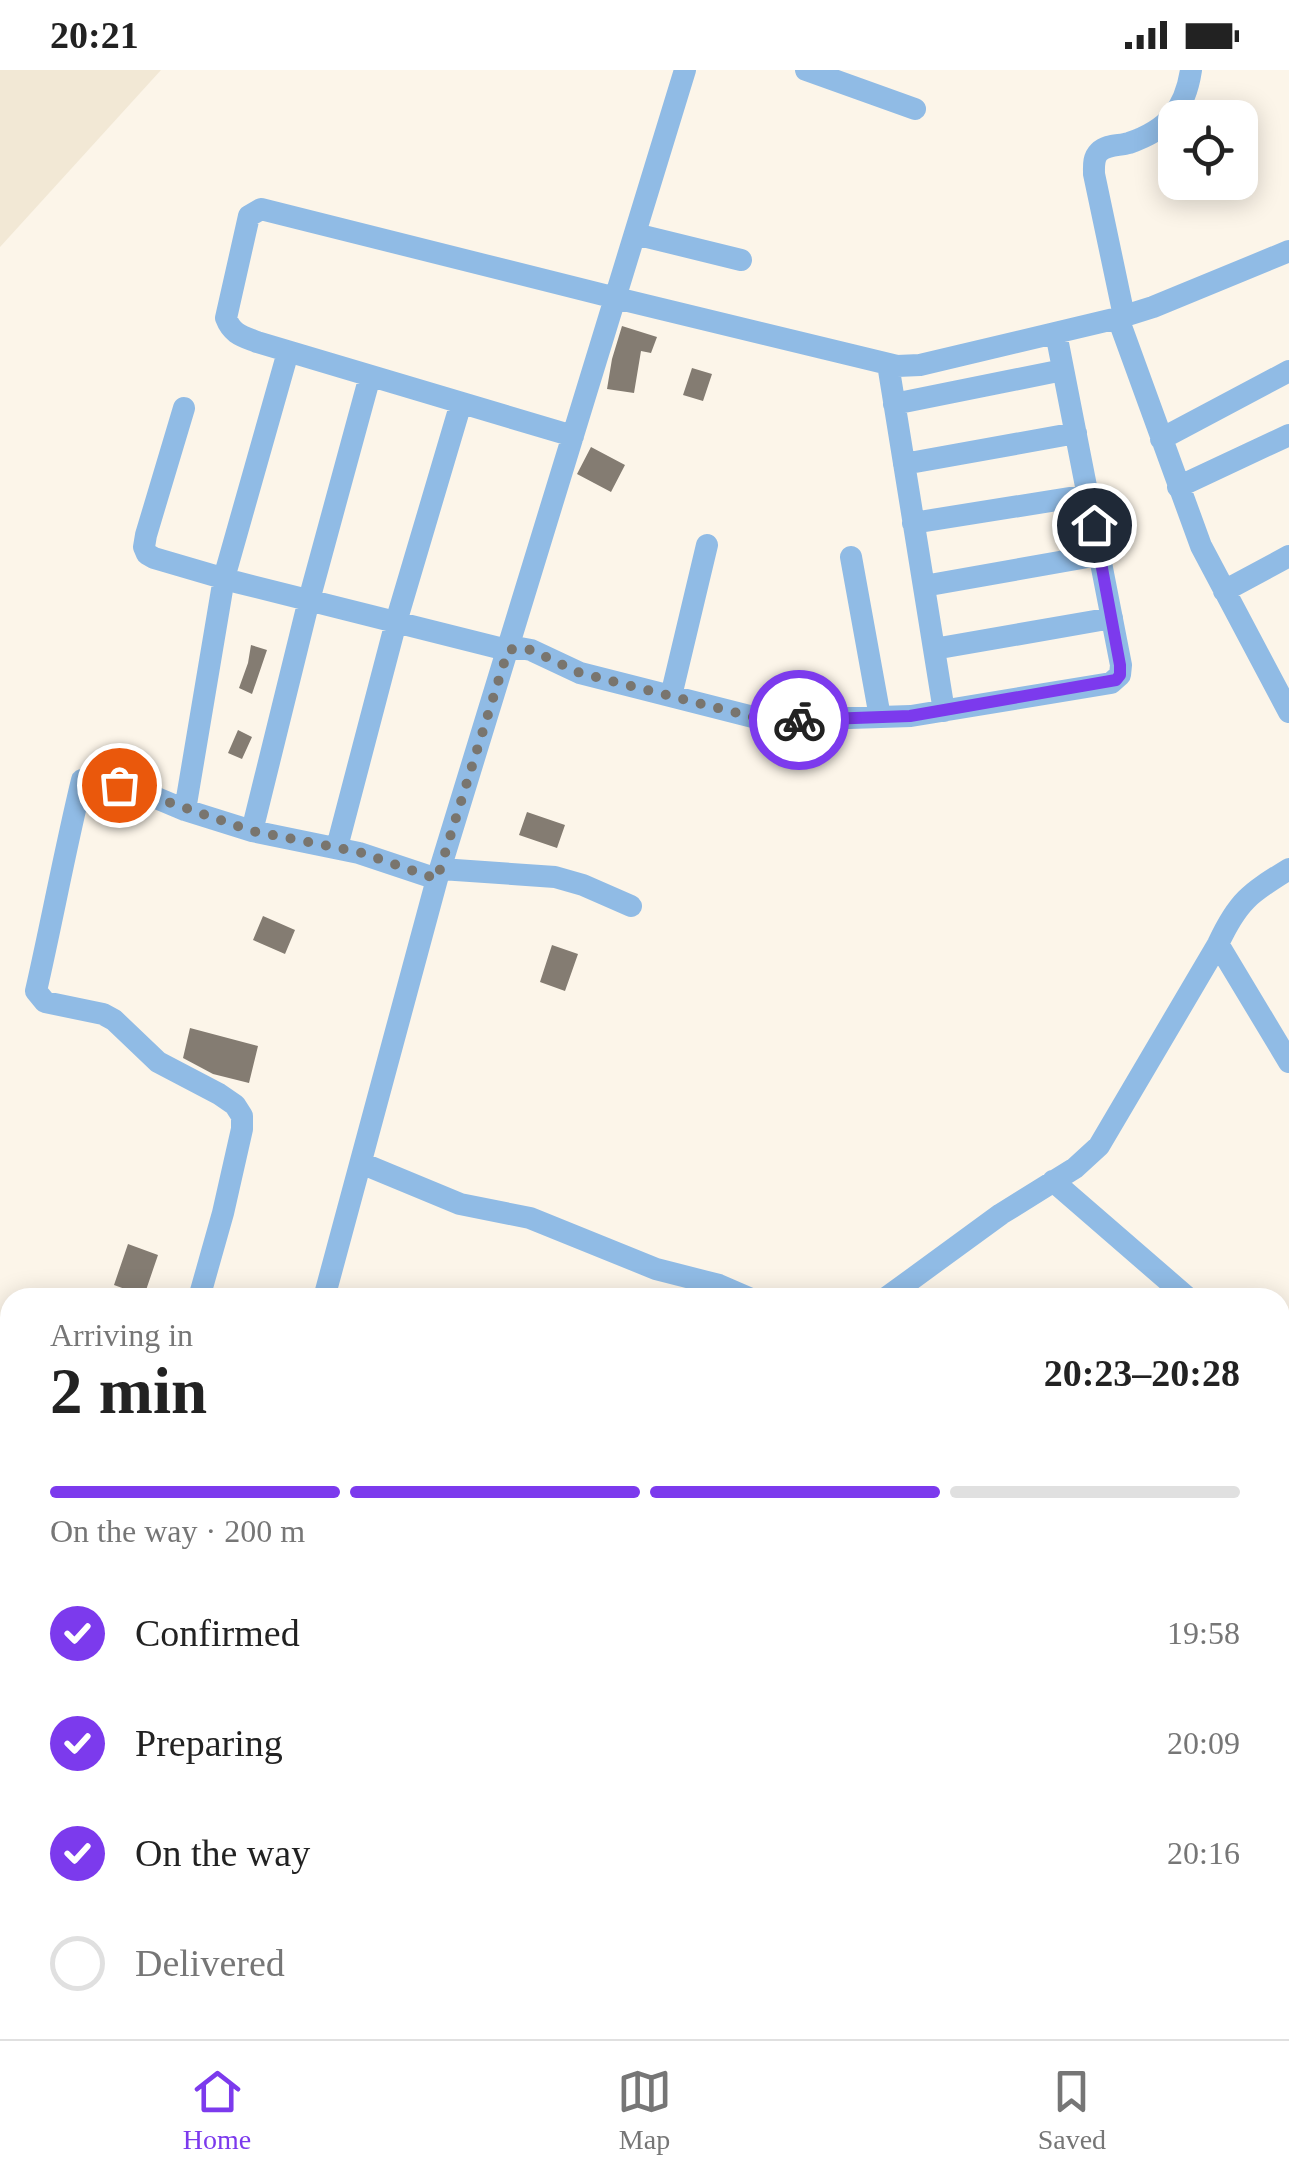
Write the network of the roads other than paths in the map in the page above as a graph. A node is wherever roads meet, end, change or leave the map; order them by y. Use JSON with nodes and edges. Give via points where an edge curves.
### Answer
{"nodes":[{"id":1,"x":685,"y":70,"type":"edge"},
{"id":2,"x":806,"y":70,"type":"edge"},
{"id":3,"x":1191,"y":70,"type":"edge"},
{"id":4,"x":914,"y":109,"type":"dead end"},
{"id":5,"x":635,"y":234,"type":"junction"},
{"id":6,"x":1289,"y":250,"type":"edge"},
{"id":7,"x":740,"y":260,"type":"dead end"},
{"id":8,"x":616,"y":298,"type":"junction"},
{"id":9,"x":1121,"y":317,"type":"junction"},
{"id":10,"x":1056,"y":333,"type":"junction"},
{"id":11,"x":288,"y":352,"type":"junction"},
{"id":12,"x":888,"y":364,"type":"junction"},
{"id":13,"x":1064,"y":370,"type":"junction"},
{"id":14,"x":1289,"y":371,"type":"edge"},
{"id":15,"x":370,"y":376,"type":"junction"},
{"id":16,"x":461,"y":403,"type":"junction"},
{"id":17,"x":894,"y":404,"type":"junction"},
{"id":18,"x":184,"y":408,"type":"dead end"},
{"id":19,"x":1076,"y":433,"type":"junction"},
{"id":20,"x":1289,"y":435,"type":"edge"},
{"id":21,"x":573,"y":436,"type":"junction"},
{"id":22,"x":1161,"y":439,"type":"junction"},
{"id":23,"x":904,"y":464,"type":"junction"},
{"id":24,"x":1178,"y":488,"type":"junction"},
{"id":25,"x":1088,"y":495,"type":"junction"},
{"id":26,"x":914,"y":522,"type":"junction"},
{"id":27,"x":707,"y":545,"type":"dead end"},
{"id":28,"x":1099,"y":555,"type":"junction"},
{"id":29,"x":1289,"y":556,"type":"edge"},
{"id":30,"x":850,"y":557,"type":"dead end"},
{"id":31,"x":224,"y":578,"type":"junction"},
{"id":32,"x":924,"y":586,"type":"junction"},
{"id":33,"x":1224,"y":590,"type":"junction"},
{"id":34,"x":309,"y":600,"type":"junction"},
{"id":35,"x":1112,"y":618,"type":"junction"},
{"id":36,"x":396,"y":622,"type":"junction"},
{"id":37,"x":508,"y":650,"type":"junction"},
{"id":38,"x":934,"y":650,"type":"junction"},
{"id":39,"x":1282,"y":684,"type":"edge"},
{"id":40,"x":671,"y":696,"type":"junction"},
{"id":41,"x":944,"y":711,"type":"junction"},
{"id":42,"x":1289,"y":712,"type":"edge"},
{"id":43,"x":880,"y":717,"type":"junction"},
{"id":44,"x":185,"y":810,"type":"junction"},
{"id":45,"x":252,"y":831,"type":"junction"},
{"id":46,"x":336,"y":847,"type":"junction"},
{"id":47,"x":439,"y":874,"type":"junction"},
{"id":48,"x":1282,"y":874,"type":"edge"},
{"id":49,"x":1289,"y":898,"type":"edge"},
{"id":50,"x":632,"y":906,"type":"dead end"},
{"id":51,"x":1218,"y":944,"type":"junction"},
{"id":52,"x":1289,"y":1062,"type":"edge"},
{"id":53,"x":361,"y":1163,"type":"junction"},
{"id":54,"x":1054,"y":1181,"type":"junction"},
{"id":55,"x":202,"y":1288,"type":"edge"},
{"id":56,"x":327,"y":1288,"type":"edge"},
{"id":57,"x":726,"y":1288,"type":"edge"},
{"id":58,"x":900,"y":1288,"type":"edge"},
{"id":59,"x":1159,"y":1288,"type":"edge"}],
"edges":[{"from":1,"to":5,"type":"street"},
{"from":2,"to":4,"type":"street"},
{"from":3,"to":9,"type":"street","via":[[1180,108],[1162,128],[1106,148],[1094,161]]},
{"from":5,"to":7,"type":"street"},
{"from":5,"to":8,"type":"street"},
{"from":6,"to":9,"type":"street"},
{"from":8,"to":11,"type":"street","via":[[260,208],[245,226],[226,318],[236,334]]},
{"from":8,"to":12,"type":"street"},
{"from":8,"to":21,"type":"street"},
{"from":9,"to":10,"type":"street"},
{"from":9,"to":22,"type":"street"},
{"from":10,"to":12,"type":"street","via":[[920,365]]},
{"from":10,"to":13,"type":"street"},
{"from":11,"to":15,"type":"street"},
{"from":11,"to":31,"type":"street"},
{"from":12,"to":17,"type":"street"},
{"from":13,"to":17,"type":"street"},
{"from":13,"to":19,"type":"street"},
{"from":14,"to":22,"type":"street"},
{"from":15,"to":16,"type":"street"},
{"from":15,"to":34,"type":"street"},
{"from":16,"to":21,"type":"street"},
{"from":16,"to":36,"type":"street"},
{"from":17,"to":23,"type":"street"},
{"from":18,"to":31,"type":"street","via":[[144,547],[154,558]]},
{"from":19,"to":23,"type":"street"},
{"from":19,"to":25,"type":"street"},
{"from":20,"to":24,"type":"street"},
{"from":21,"to":37,"type":"street"},
{"from":22,"to":24,"type":"street"},
{"from":23,"to":26,"type":"street"},
{"from":24,"to":33,"type":"street"},
{"from":25,"to":26,"type":"street"},
{"from":25,"to":28,"type":"street"},
{"from":26,"to":32,"type":"street"},
{"from":27,"to":40,"type":"street"},
{"from":28,"to":32,"type":"street"},
{"from":28,"to":35,"type":"street"},
{"from":29,"to":33,"type":"street"},
{"from":30,"to":43,"type":"street"},
{"from":31,"to":34,"type":"street"},
{"from":31,"to":44,"type":"street"},
{"from":32,"to":38,"type":"street"},
{"from":33,"to":39,"type":"street"},
{"from":34,"to":36,"type":"street"},
{"from":34,"to":45,"type":"street"},
{"from":35,"to":38,"type":"street"},
{"from":35,"to":41,"type":"street","via":[[1116,680]]},
{"from":36,"to":37,"type":"street"},
{"from":36,"to":46,"type":"street"},
{"from":37,"to":40,"type":"street","via":[[531,650],[580,673]]},
{"from":37,"to":47,"type":"street"},
{"from":38,"to":41,"type":"street"},
{"from":39,"to":42,"type":"street"},
{"from":40,"to":43,"type":"street","via":[[757,718]]},
{"from":41,"to":43,"type":"street"},
{"from":44,"to":45,"type":"street"},
{"from":44,"to":55,"type":"street","via":[[135,790],[82,780],[36,991],[45,1002],[114,1020],[158,1062],[239,1110],[242,1130]]},
{"from":45,"to":46,"type":"street"},
{"from":46,"to":47,"type":"street"},
{"from":47,"to":50,"type":"street","via":[[555,877]]},
{"from":47,"to":53,"type":"street"},
{"from":48,"to":49,"type":"street"},
{"from":48,"to":51,"type":"street","via":[[1249,895]]},
{"from":51,"to":52,"type":"street"},
{"from":51,"to":54,"type":"street","via":[[1099,1146]]},
{"from":53,"to":56,"type":"street"},
{"from":53,"to":57,"type":"street","via":[[460,1204],[530,1218],[656,1269]]},
{"from":54,"to":58,"type":"street"},
{"from":54,"to":59,"type":"street"}]}
